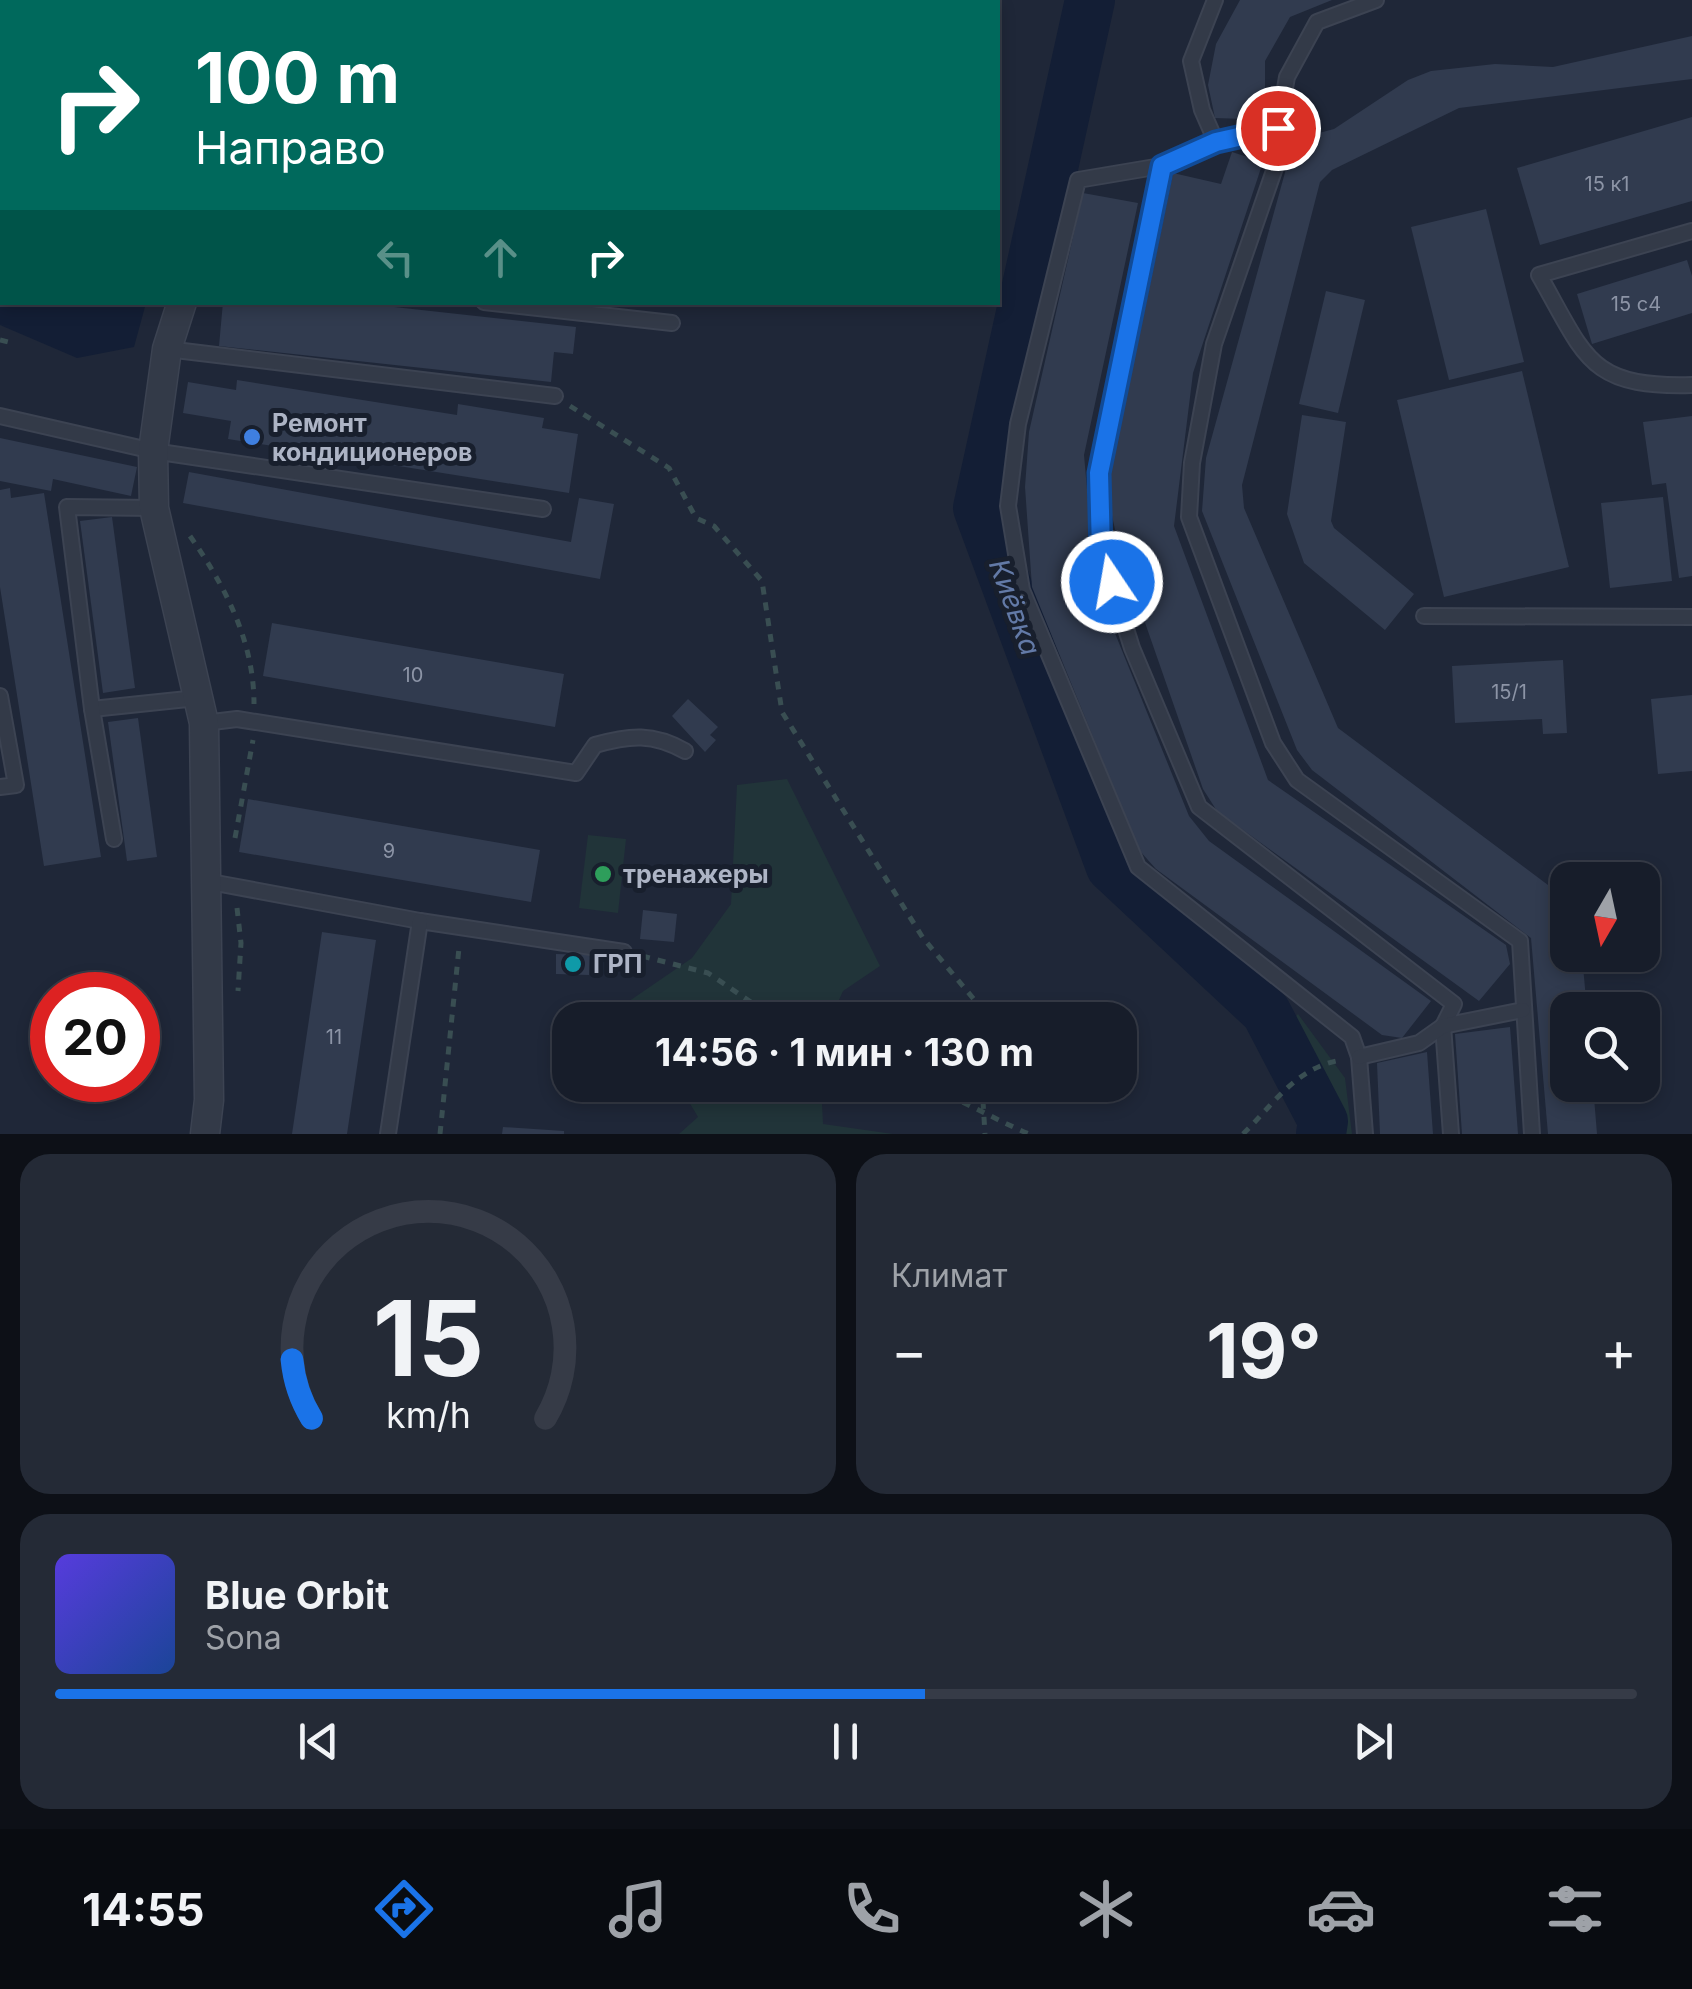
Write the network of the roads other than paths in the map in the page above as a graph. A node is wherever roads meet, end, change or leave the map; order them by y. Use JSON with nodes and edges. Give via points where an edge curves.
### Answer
{"nodes":[{"id":1,"x":1214,"y":0,"type":"edge"},
{"id":2,"x":1376,"y":0,"type":"edge"},
{"id":3,"x":1278,"y":128,"type":"junction"},
{"id":4,"x":1216,"y":142,"type":"junction"},
{"id":5,"x":1162,"y":166,"type":"junction"},
{"id":6,"x":1692,"y":231,"type":"edge"},
{"id":7,"x":181,"y":305,"type":"edge"},
{"id":8,"x":511,"y":305,"type":"edge"},
{"id":9,"x":672,"y":323,"type":"dead end"},
{"id":10,"x":168,"y":349,"type":"junction"},
{"id":11,"x":1692,"y":386,"type":"edge"},
{"id":12,"x":554,"y":396,"type":"road end"},
{"id":13,"x":0,"y":416,"type":"edge"},
{"id":14,"x":154,"y":451,"type":"junction"},
{"id":15,"x":154,"y":508,"type":"junction"},
{"id":16,"x":543,"y":509,"type":"dead end"},
{"id":17,"x":1424,"y":616,"type":"dead end"},
{"id":18,"x":1692,"y":618,"type":"edge"},
{"id":19,"x":0,"y":696,"type":"edge"},
{"id":20,"x":92,"y":708,"type":"junction"},
{"id":21,"x":200,"y":711,"type":"junction"},
{"id":22,"x":686,"y":750,"type":"dead end"},
{"id":23,"x":0,"y":787,"type":"edge"},
{"id":24,"x":114,"y":839,"type":"dead end"},
{"id":25,"x":204,"y":881,"type":"junction"},
{"id":26,"x":420,"y":921,"type":"junction"},
{"id":27,"x":624,"y":952,"type":"road end"},
{"id":28,"x":1523,"y":1010,"type":"junction"},
{"id":29,"x":1443,"y":1026,"type":"junction"},
{"id":30,"x":1359,"y":1057,"type":"junction"},
{"id":31,"x":205,"y":1134,"type":"edge"},
{"id":32,"x":388,"y":1134,"type":"edge"},
{"id":33,"x":1365,"y":1134,"type":"edge"},
{"id":34,"x":1450,"y":1134,"type":"edge"},
{"id":35,"x":1532,"y":1134,"type":"edge"}],
"edges":[{"from":1,"to":4,"type":"lane","via":[[1191,61]]},
{"from":2,"to":3,"type":"lane","via":[[1317,22],[1287,77]]},
{"from":3,"to":4,"type":"lane"},
{"from":3,"to":28,"type":"lane","via":[[1277,162],[1214,344],[1189,516],[1273,743],[1297,780],[1520,940]]},
{"from":4,"to":5,"type":"lane"},
{"from":5,"to":29,"type":"lane","via":[[1099,473],[1101,550],[1132,648],[1199,807],[1454,1004]]},
{"from":5,"to":30,"type":"lane","via":[[1078,180],[1018,424],[1008,506],[1022,590],[1138,866],[1352,1037]]},
{"from":6,"to":11,"type":"lane","via":[[1539,275],[1602,373],[1647,386]]},
{"from":7,"to":10,"type":"street"},
{"from":8,"to":9,"type":"lane"},
{"from":10,"to":12,"type":"lane"},
{"from":10,"to":14,"type":"street"},
{"from":13,"to":14,"type":"lane"},
{"from":14,"to":15,"type":"street"},
{"from":14,"to":16,"type":"lane"},
{"from":15,"to":20,"type":"lane","via":[[66,507]]},
{"from":15,"to":21,"type":"street"},
{"from":17,"to":18,"type":"lane"},
{"from":19,"to":23,"type":"lane","via":[[16,785]]},
{"from":20,"to":21,"type":"lane"},
{"from":20,"to":24,"type":"lane"},
{"from":21,"to":22,"type":"lane","via":[[576,773],[595,745],[632,735]]},
{"from":21,"to":25,"type":"street"},
{"from":25,"to":26,"type":"lane"},
{"from":25,"to":31,"type":"street"},
{"from":26,"to":27,"type":"lane"},
{"from":26,"to":32,"type":"lane"},
{"from":28,"to":29,"type":"lane"},
{"from":28,"to":35,"type":"lane"},
{"from":29,"to":30,"type":"lane","via":[[1420,1043]]},
{"from":29,"to":34,"type":"lane"},
{"from":30,"to":33,"type":"lane"}]}
